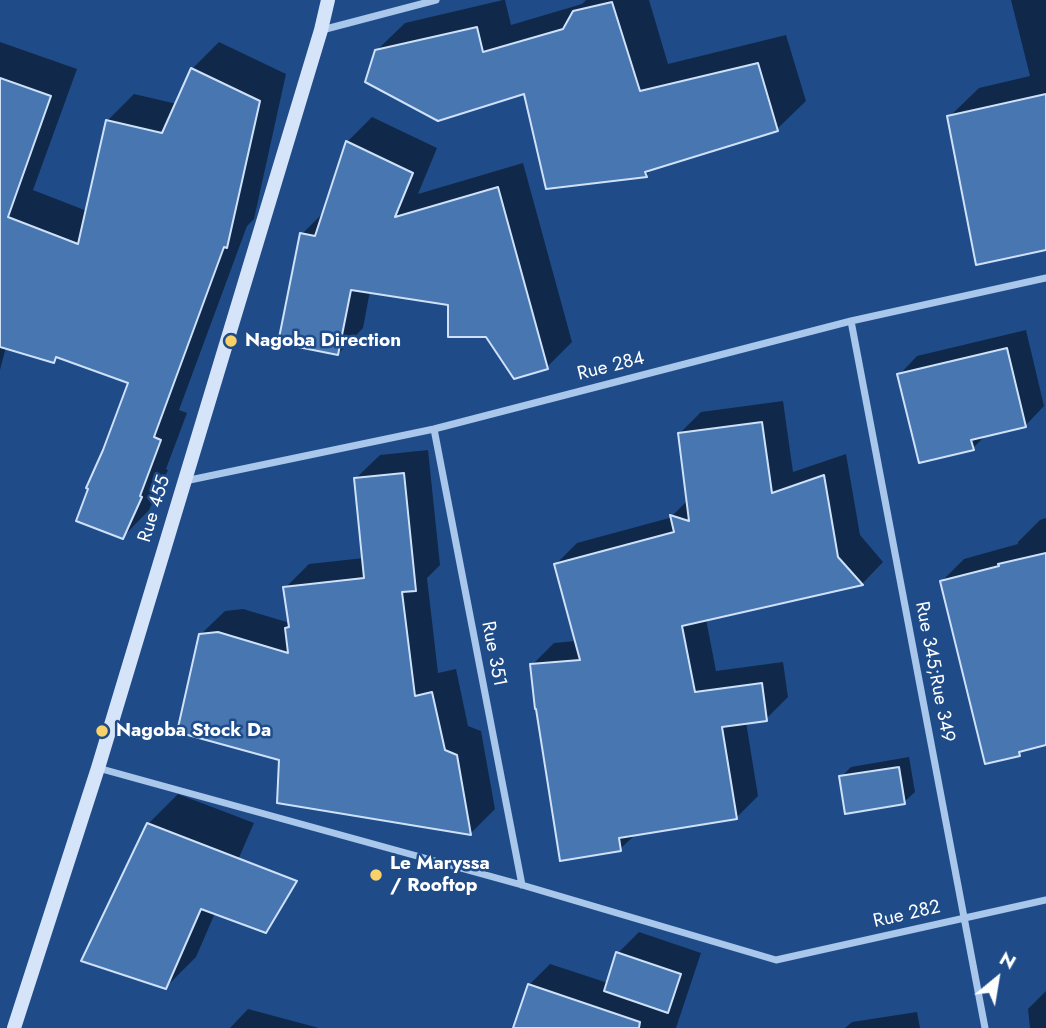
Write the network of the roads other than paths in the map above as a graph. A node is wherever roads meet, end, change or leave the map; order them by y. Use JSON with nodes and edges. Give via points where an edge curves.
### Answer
{"nodes":[{"id":1,"x":328,"y":0,"type":"edge"},
{"id":2,"x":436,"y":0,"type":"edge"},
{"id":3,"x":321,"y":30,"type":"junction"},
{"id":4,"x":1046,"y":278,"type":"edge"},
{"id":5,"x":851,"y":321,"type":"junction"},
{"id":6,"x":434,"y":429,"type":"junction"},
{"id":7,"x":184,"y":481,"type":"junction"},
{"id":8,"x":97,"y":768,"type":"junction"},
{"id":9,"x":522,"y":885,"type":"junction"},
{"id":10,"x":1046,"y":900,"type":"edge"},
{"id":11,"x":964,"y":918,"type":"junction"},
{"id":12,"x":14,"y":1028,"type":"edge"},
{"id":13,"x":985,"y":1028,"type":"edge"}],
"edges":[{"from":1,"to":3,"type":"street","name":"Rue 455"},
{"from":2,"to":3,"type":"street"},
{"from":3,"to":7,"type":"street","name":"Rue 455"},
{"from":4,"to":5,"type":"street","name":"Rue 284"},
{"from":5,"to":6,"type":"street","name":"Rue 284"},
{"from":5,"to":11,"type":"street","name":"Rue 345;Rue 349"},
{"from":6,"to":7,"type":"street","name":"Rue 284"},
{"from":6,"to":9,"type":"street","name":"Rue 351"},
{"from":7,"to":8,"type":"street","name":"Rue 455"},
{"from":8,"to":9,"type":"street"},
{"from":8,"to":12,"type":"street","name":"Rue 455"},
{"from":9,"to":11,"type":"street","name":"Rue 282","via":[[776,960]]},
{"from":10,"to":11,"type":"street","name":"Rue 282"},
{"from":11,"to":13,"type":"street","name":"Rue 345;Rue 349"}]}
